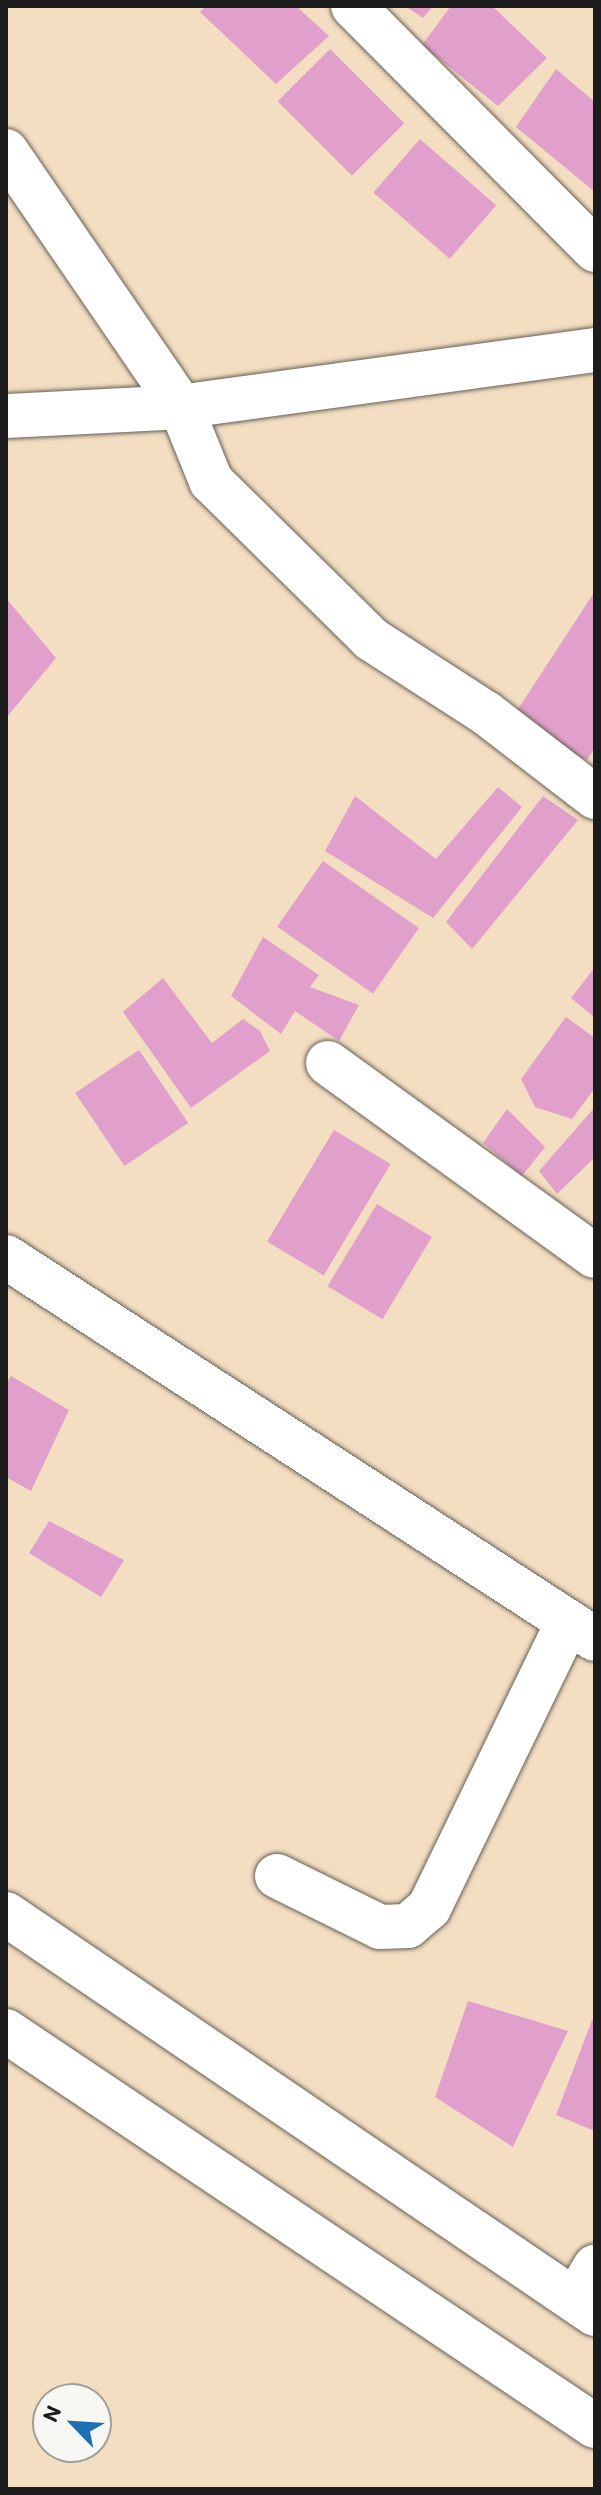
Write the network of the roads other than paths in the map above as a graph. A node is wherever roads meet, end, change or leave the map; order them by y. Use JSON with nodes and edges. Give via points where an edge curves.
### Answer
{"nodes":[{"id":1,"x":353,"y":6,"type":"edge"},
{"id":2,"x":6,"y":151,"type":"edge"},
{"id":3,"x":595,"y":250,"type":"edge"},
{"id":4,"x":595,"y":350,"type":"edge"},
{"id":5,"x":181,"y":407,"type":"junction"},
{"id":6,"x":6,"y":416,"type":"edge"},
{"id":7,"x":595,"y":797,"type":"edge"},
{"id":8,"x":328,"y":1063,"type":"dead end"},
{"id":9,"x":595,"y":1256,"type":"edge"},
{"id":10,"x":6,"y":1257,"type":"edge"},
{"id":11,"x":582,"y":1630,"type":"edge"},
{"id":12,"x":277,"y":1876,"type":"dead end"},
{"id":13,"x":6,"y":1914,"type":"edge"},
{"id":14,"x":6,"y":2031,"type":"edge"},
{"id":15,"x":588,"y":2294,"type":"edge"},
{"id":16,"x":595,"y":2426,"type":"edge"}],
"edges":[{"from":1,"to":3,"type":"street"},
{"from":2,"to":5,"type":"street"},
{"from":4,"to":5,"type":"street"},
{"from":5,"to":6,"type":"street"},
{"from":5,"to":7,"type":"street","via":[[211,481],[371,639],[486,713]]},
{"from":8,"to":9,"type":"street"},
{"from":10,"to":11,"type":"street"},
{"from":11,"to":12,"type":"street","via":[[429,1908],[408,1926],[380,1927]]},
{"from":13,"to":15,"type":"street"},
{"from":14,"to":16,"type":"street"}]}
